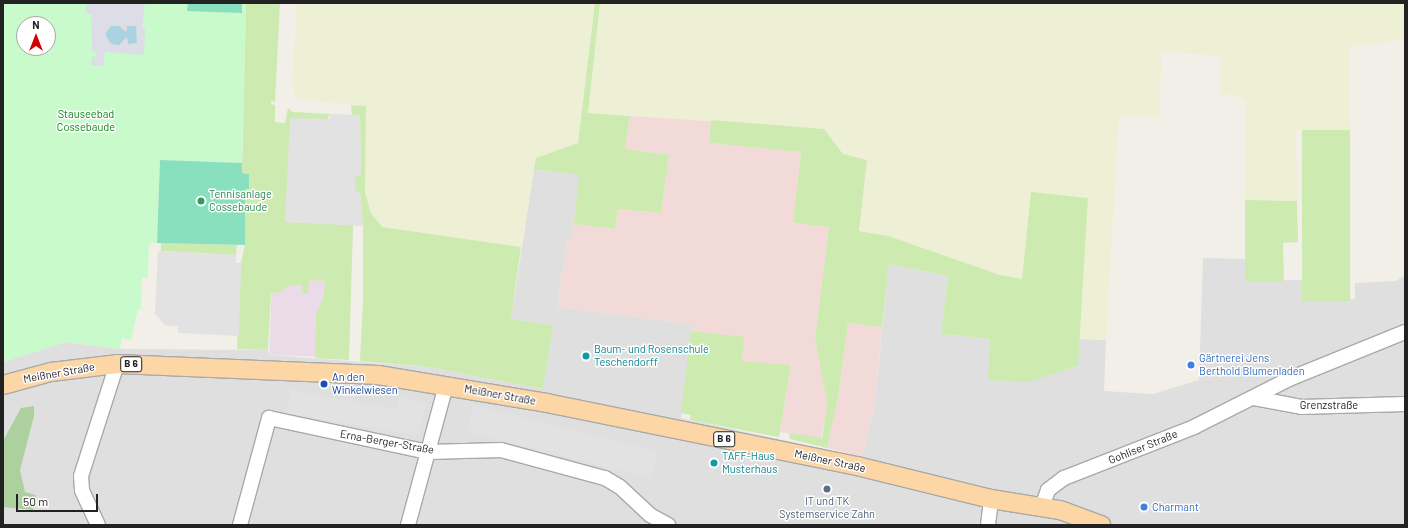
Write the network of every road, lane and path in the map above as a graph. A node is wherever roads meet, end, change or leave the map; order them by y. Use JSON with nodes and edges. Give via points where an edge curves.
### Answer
{"nodes":[{"id":1,"x":1405,"y":332,"type":"edge"},
{"id":2,"x":117,"y":364,"type":"junction"},
{"id":3,"x":3,"y":385,"type":"edge"},
{"id":4,"x":446,"y":385,"type":"junction"},
{"id":5,"x":1254,"y":398,"type":"junction"},
{"id":6,"x":1405,"y":404,"type":"edge"},
{"id":7,"x":428,"y":452,"type":"junction"},
{"id":8,"x":991,"y":499,"type":"junction"},
{"id":9,"x":1042,"y":506,"type":"junction"},
{"id":10,"x":98,"y":525,"type":"edge"},
{"id":11,"x":240,"y":525,"type":"edge"},
{"id":12,"x":408,"y":525,"type":"edge"},
{"id":13,"x":668,"y":525,"type":"edge"},
{"id":14,"x":988,"y":525,"type":"edge"},
{"id":15,"x":1101,"y":525,"type":"edge"}],
"edges":[{"from":1,"to":5,"type":"street","name":"Gohliser Straße","via":[[1289,379]]},
{"from":2,"to":3,"type":"main road","name":"Meißner Straße","number":"B 6","via":[[51,372]]},
{"from":2,"to":4,"type":"main road","name":"Meißner Straße","number":"B 6","via":[[346,372]]},
{"from":2,"to":10,"type":"street","via":[[81,476],[82,490]]},
{"from":4,"to":7,"type":"street"},
{"from":4,"to":8,"type":"main road","name":"Meißner Straße","number":"B 6","via":[[857,466]]},
{"from":5,"to":6,"type":"street","name":"Grenzstraße","via":[[1301,407]]},
{"from":5,"to":9,"type":"street","name":"Gohliser Straße","via":[[1194,427],[1064,478],[1048,490]]},
{"from":7,"to":11,"type":"street","name":"Erna-Berger-Straße","via":[[269,418]]},
{"from":7,"to":12,"type":"street"},
{"from":7,"to":13,"type":"street","name":"Erna-Berger-Straße","via":[[501,450],[606,478],[620,487],[650,515]]},
{"from":8,"to":9,"type":"main road","number":"B 6"},
{"from":8,"to":14,"type":"street"},
{"from":9,"to":15,"type":"main road","number":"B 6"}]}
